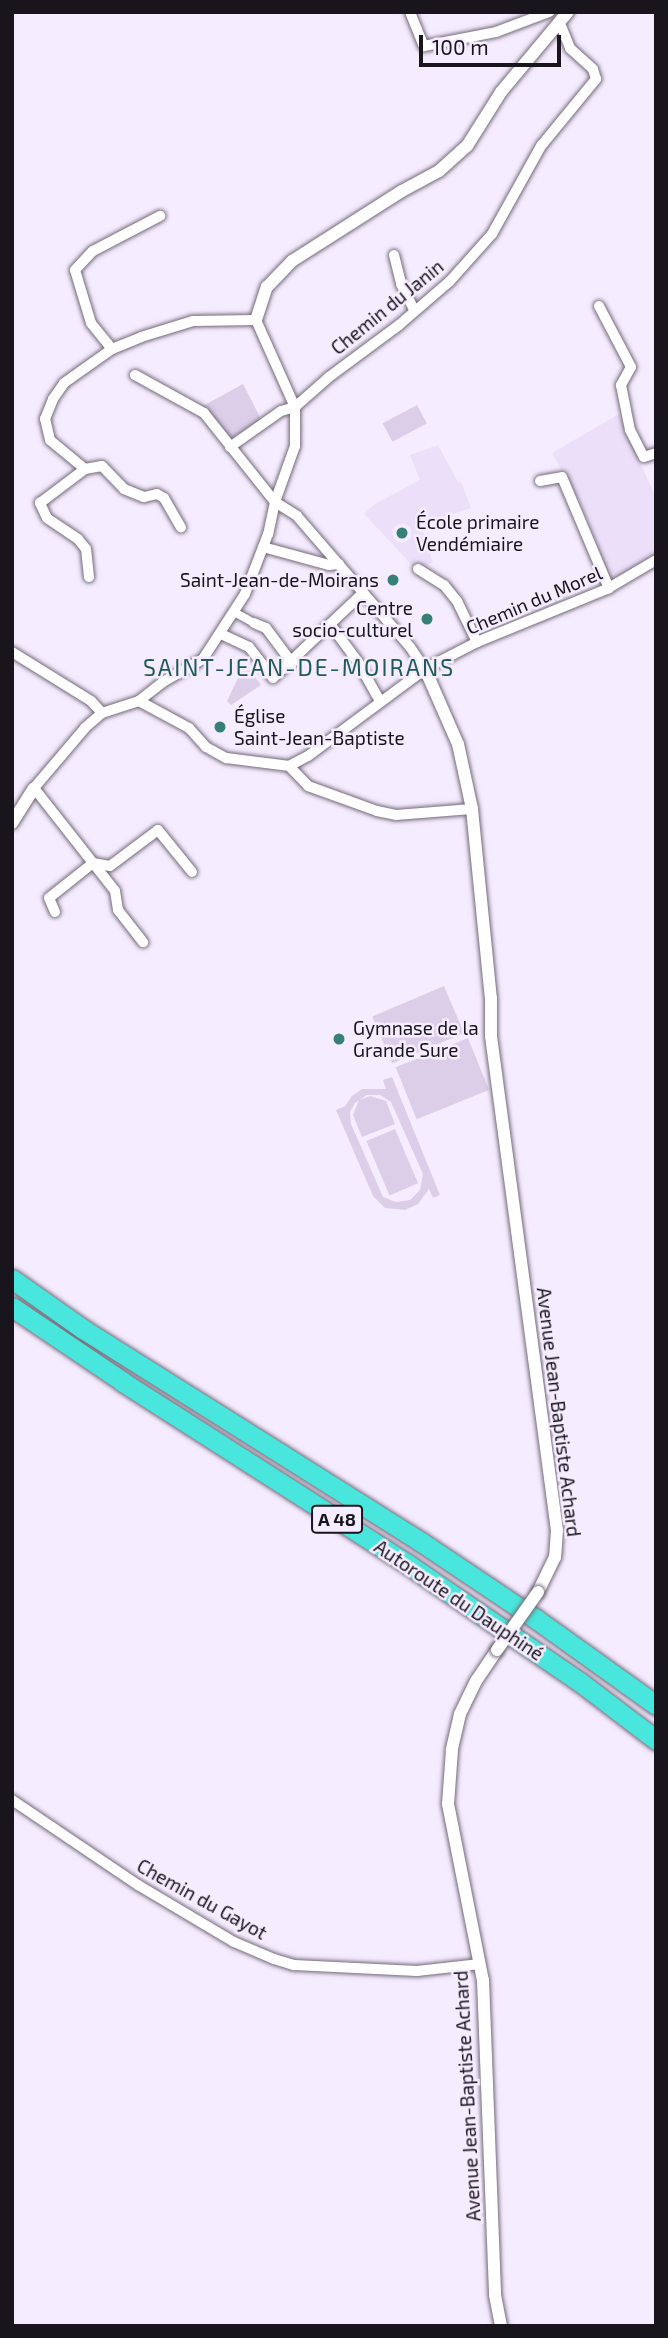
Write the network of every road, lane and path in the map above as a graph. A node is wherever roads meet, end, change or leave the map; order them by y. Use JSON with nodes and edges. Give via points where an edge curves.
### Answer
{"nodes":[{"id":1,"x":410,"y":12,"type":"edge"},
{"id":2,"x":558,"y":15,"type":"edge"},
{"id":3,"x":159,"y":216,"type":"dead end"},
{"id":4,"x":394,"y":255,"type":"dead end"},
{"id":5,"x":599,"y":306,"type":"dead end"},
{"id":6,"x":415,"y":311,"type":"junction"},
{"id":7,"x":256,"y":320,"type":"junction"},
{"id":8,"x":112,"y":349,"type":"junction"},
{"id":9,"x":135,"y":375,"type":"dead end"},
{"id":10,"x":295,"y":407,"type":"junction"},
{"id":11,"x":230,"y":447,"type":"junction"},
{"id":12,"x":656,"y":453,"type":"edge"},
{"id":13,"x":85,"y":469,"type":"junction"},
{"id":14,"x":540,"y":481,"type":"dead end"},
{"id":15,"x":275,"y":502,"type":"junction"},
{"id":16,"x":181,"y":527,"type":"dead end"},
{"id":17,"x":263,"y":547,"type":"junction"},
{"id":18,"x":656,"y":560,"type":"edge"},
{"id":19,"x":339,"y":564,"type":"junction"},
{"id":20,"x":418,"y":569,"type":"dead end"},
{"id":21,"x":89,"y":577,"type":"dead end"},
{"id":22,"x":609,"y":588,"type":"junction"},
{"id":23,"x":363,"y":593,"type":"junction"},
{"id":24,"x":234,"y":612,"type":"junction"},
{"id":25,"x":254,"y":623,"type":"joint"},
{"id":26,"x":330,"y":624,"type":"junction"},
{"id":27,"x":221,"y":634,"type":"junction"},
{"id":28,"x":477,"y":642,"type":"junction"},
{"id":29,"x":12,"y":652,"type":"edge"},
{"id":30,"x":292,"y":663,"type":"junction"},
{"id":31,"x":425,"y":669,"type":"junction"},
{"id":32,"x":139,"y":701,"type":"junction"},
{"id":33,"x":380,"y":701,"type":"junction"},
{"id":34,"x":102,"y":713,"type":"junction"},
{"id":35,"x":289,"y":766,"type":"junction"},
{"id":36,"x":34,"y":788,"type":"junction"},
{"id":37,"x":472,"y":809,"type":"junction"},
{"id":38,"x":12,"y":823,"type":"edge"},
{"id":39,"x":93,"y":863,"type":"junction"},
{"id":40,"x":192,"y":872,"type":"dead end"},
{"id":41,"x":55,"y":912,"type":"dead end"},
{"id":42,"x":144,"y":942,"type":"dead end"},
{"id":43,"x":12,"y":1279,"type":"edge"},
{"id":44,"x":12,"y":1307,"type":"edge"},
{"id":45,"x":656,"y":1705,"type":"edge"},
{"id":46,"x":656,"y":1740,"type":"edge"},
{"id":47,"x":12,"y":1800,"type":"edge"},
{"id":48,"x":480,"y":1964,"type":"junction"},
{"id":49,"x":501,"y":2326,"type":"edge"}],
"edges":[{"from":1,"to":2,"type":"street","via":[[424,46]]},
{"from":2,"to":6,"type":"street","name":"Chemin du Janin","via":[[570,48],[593,69],[596,79],[541,146],[492,233],[450,281]]},
{"from":2,"to":7,"type":"street","via":[[467,146],[439,171],[292,261],[267,287]]},
{"from":3,"to":8,"type":"street","via":[[93,251],[75,270],[91,323]]},
{"from":4,"to":6,"type":"street","via":[[401,284]]},
{"from":5,"to":12,"type":"street","via":[[632,370],[621,385],[630,430],[645,457]]},
{"from":6,"to":10,"type":"street","name":"Chemin du Janin"},
{"from":7,"to":8,"type":"street","via":[[194,321]]},
{"from":7,"to":10,"type":"street"},
{"from":8,"to":13,"type":"street","via":[[64,383],[45,419],[50,440]]},
{"from":9,"to":11,"type":"street","via":[[199,408]]},
{"from":10,"to":11,"type":"street","name":"Chemin du Janin","via":[[281,411]]},
{"from":10,"to":15,"type":"street","via":[[295,446]]},
{"from":11,"to":15,"type":"street"},
{"from":13,"to":16,"type":"street","via":[[102,466],[124,489],[164,498]]},
{"from":13,"to":21,"type":"street","via":[[40,503],[47,518],[86,549]]},
{"from":14,"to":22,"type":"street","via":[[562,477]]},
{"from":15,"to":17,"type":"street"},
{"from":15,"to":19,"type":"street","via":[[298,516]]},
{"from":17,"to":19,"type":"street"},
{"from":17,"to":24,"type":"street"},
{"from":18,"to":22,"type":"street","name":"Chemin du Morel"},
{"from":19,"to":23,"type":"street"},
{"from":20,"to":28,"type":"street","via":[[444,585],[457,601]]},
{"from":22,"to":28,"type":"street","name":"Chemin du Morel"},
{"from":23,"to":26,"type":"street"},
{"from":23,"to":31,"type":"street"},
{"from":24,"to":25,"type":"street"},
{"from":24,"to":27,"type":"street"},
{"from":25,"to":30,"type":"street","via":[[266,628]]},
{"from":26,"to":30,"type":"street"},
{"from":26,"to":33,"type":"street"},
{"from":27,"to":30,"type":"street","via":[[249,647],[273,678]]},
{"from":27,"to":32,"type":"street","via":[[203,659],[163,681]]},
{"from":28,"to":31,"type":"street","name":"Chemin du Morel"},
{"from":29,"to":34,"type":"street","via":[[91,701]]},
{"from":31,"to":33,"type":"street","name":"Chemin du Morel"},
{"from":31,"to":37,"type":"street","name":"Avenue Jean-Baptiste Achard","via":[[458,744]]},
{"from":32,"to":34,"type":"street"},
{"from":32,"to":35,"type":"street","via":[[189,728],[206,747],[226,758]]},
{"from":33,"to":35,"type":"street","name":"Chemin du Morel"},
{"from":34,"to":36,"type":"street"},
{"from":35,"to":37,"type":"street","via":[[308,786],[377,811],[396,815]]},
{"from":36,"to":38,"type":"street"},
{"from":36,"to":39,"type":"street"},
{"from":37,"to":48,"type":"street","name":"Avenue Jean-Baptiste Achard","bridge":true,"via":[[491,1036],[556,1530],[555,1557],[538,1592],[476,1681],[460,1714],[450,1778],[450,1823]]},
{"from":39,"to":40,"type":"street","via":[[110,866],[158,830]]},
{"from":39,"to":41,"type":"street","via":[[49,898]]},
{"from":39,"to":42,"type":"street","via":[[115,891],[118,910]]},
{"from":43,"to":45,"type":"highway","name":"Autoroute du Dauphiné","number":"A 48","via":[[83,1329],[421,1542]]},
{"from":44,"to":46,"type":"highway","name":"Autoroute du Dauphiné","number":"A 48","via":[[473,1608]]},
{"from":47,"to":48,"type":"street","name":"Chemin du Gayot","via":[[138,1885],[234,1942],[274,1959],[295,1965],[417,1971]]},
{"from":48,"to":49,"type":"street","name":"Avenue Jean-Baptiste Achard","via":[[487,2040],[495,2295]]}]}
